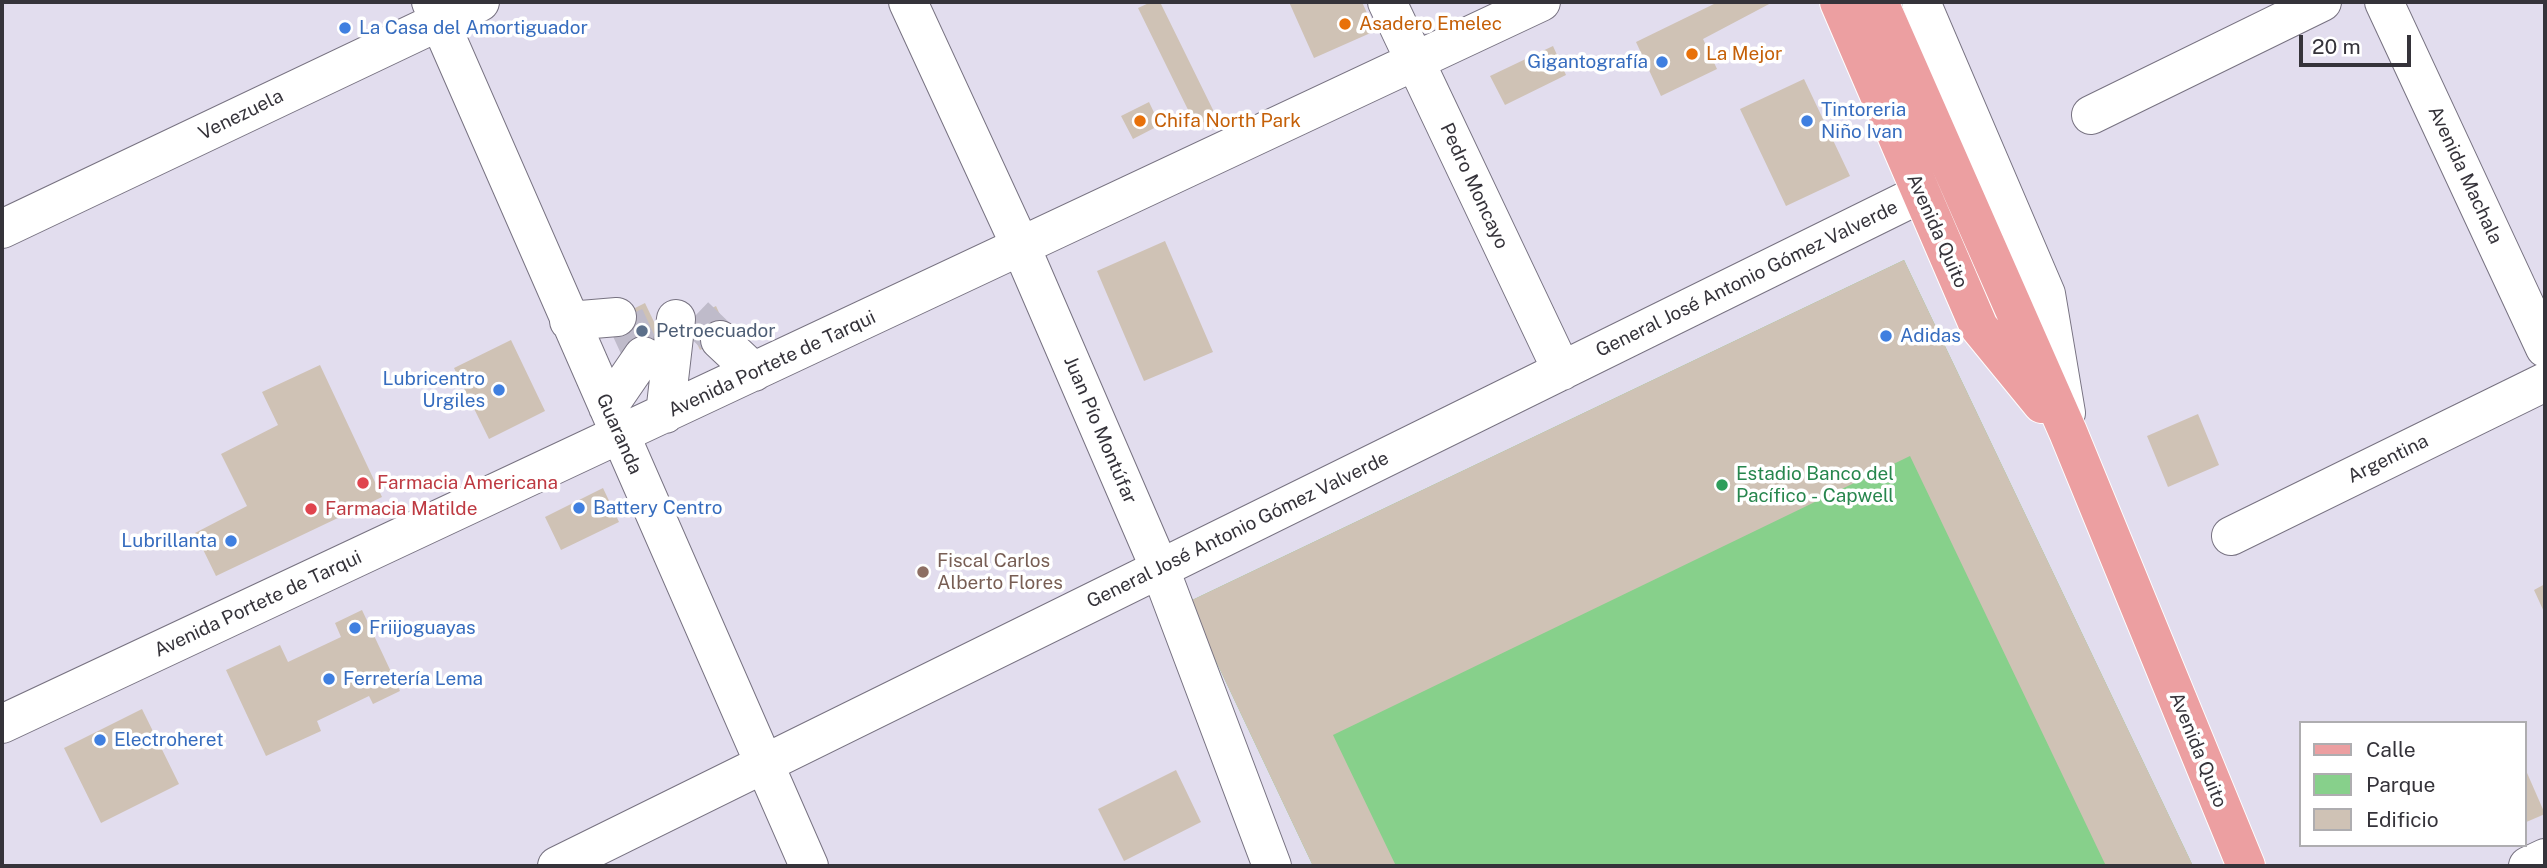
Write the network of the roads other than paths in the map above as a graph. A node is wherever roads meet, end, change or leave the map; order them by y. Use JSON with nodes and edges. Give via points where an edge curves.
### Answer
{"nodes":[{"id":1,"x":480,"y":2,"type":"edge"},
{"id":2,"x":908,"y":2,"type":"edge"},
{"id":3,"x":1387,"y":2,"type":"edge"},
{"id":4,"x":1541,"y":2,"type":"edge"},
{"id":5,"x":1839,"y":2,"type":"edge"},
{"id":6,"x":1880,"y":2,"type":"edge"},
{"id":7,"x":1921,"y":2,"type":"edge"},
{"id":8,"x":2322,"y":2,"type":"edge"},
{"id":9,"x":2384,"y":2,"type":"edge"},
{"id":10,"x":435,"y":11,"type":"edge"},
{"id":11,"x":1415,"y":61,"type":"junction"},
{"id":12,"x":2091,"y":115,"type":"dead end"},
{"id":13,"x":1920,"y":194,"type":"junction"},
{"id":14,"x":2,"y":229,"type":"edge"},
{"id":15,"x":1021,"y":247,"type":"junction"},
{"id":16,"x":569,"y":320,"type":"junction"},
{"id":17,"x":672,"y":322,"type":"junction"},
{"id":18,"x":2545,"y":348,"type":"edge"},
{"id":19,"x":643,"y":356,"type":"dead end"},
{"id":20,"x":1562,"y":371,"type":"junction"},
{"id":21,"x":754,"y":372,"type":"junction"},
{"id":22,"x":2545,"y":382,"type":"edge"},
{"id":23,"x":665,"y":414,"type":"junction"},
{"id":24,"x":614,"y":421,"type":"junction"},
{"id":25,"x":2069,"y":436,"type":"junction"},
{"id":26,"x":2231,"y":536,"type":"dead end"},
{"id":27,"x":1160,"y":569,"type":"junction"},
{"id":28,"x":2,"y":724,"type":"edge"},
{"id":29,"x":765,"y":763,"type":"junction"},
{"id":30,"x":2545,"y":858,"type":"edge"},
{"id":31,"x":556,"y":866,"type":"edge"},
{"id":32,"x":809,"y":866,"type":"edge"},
{"id":33,"x":1272,"y":866,"type":"edge"},
{"id":34,"x":2246,"y":866,"type":"edge"},
{"id":35,"x":2528,"y":866,"type":"edge"}],
"edges":[{"from":1,"to":10,"type":"street","name":"Venezuela"},
{"from":2,"to":15,"type":"street","name":"Juan Pío Montúfar"},
{"from":3,"to":11,"type":"street","name":"Pedro Moncayo"},
{"from":4,"to":11,"type":"street","name":"Avenida Portete de Tarqui"},
{"from":5,"to":13,"type":"main road","name":"Avenida Quito"},
{"from":6,"to":25,"type":"main road","name":"Avenida Quito"},
{"from":7,"to":25,"type":"street","name":"Avenida Quito","via":[[2046,294]]},
{"from":8,"to":12,"type":"street"},
{"from":9,"to":18,"type":"street","name":"Avenida Machala"},
{"from":10,"to":14,"type":"street","name":"Venezuela"},
{"from":10,"to":16,"type":"street","name":"Guaranda"},
{"from":11,"to":15,"type":"street","name":"Avenida Portete de Tarqui"},
{"from":11,"to":20,"type":"street","name":"Pedro Moncayo"},
{"from":13,"to":20,"type":"street","name":"General José Antonio Gómez Valverde"},
{"from":13,"to":25,"type":"main road","name":"Avenida Quito","via":[[1979,327]]},
{"from":15,"to":21,"type":"street","name":"Avenida Portete de Tarqui"},
{"from":15,"to":27,"type":"street","name":"Juan Pío Montúfar"},
{"from":16,"to":17,"type":"street"},
{"from":16,"to":24,"type":"street","name":"Guaranda"},
{"from":17,"to":21,"type":"street"},
{"from":17,"to":23,"type":"street"},
{"from":19,"to":24,"type":"street"},
{"from":20,"to":27,"type":"street","name":"General José Antonio Gómez Valverde"},
{"from":21,"to":23,"type":"street","name":"Avenida Portete de Tarqui"},
{"from":22,"to":26,"type":"street","name":"Argentina"},
{"from":23,"to":24,"type":"street","name":"Avenida Portete de Tarqui"},
{"from":24,"to":28,"type":"street","name":"Avenida Portete de Tarqui"},
{"from":24,"to":29,"type":"street","name":"Guaranda"},
{"from":25,"to":34,"type":"main road","name":"Avenida Quito"},
{"from":27,"to":29,"type":"street","name":"General José Antonio Gómez Valverde"},
{"from":27,"to":33,"type":"street","name":"Juan Pío Montúfar"},
{"from":29,"to":31,"type":"street","name":"General José Antonio Gómez Valverde"},
{"from":29,"to":32,"type":"street","name":"Guaranda"},
{"from":30,"to":35,"type":"street"}]}
